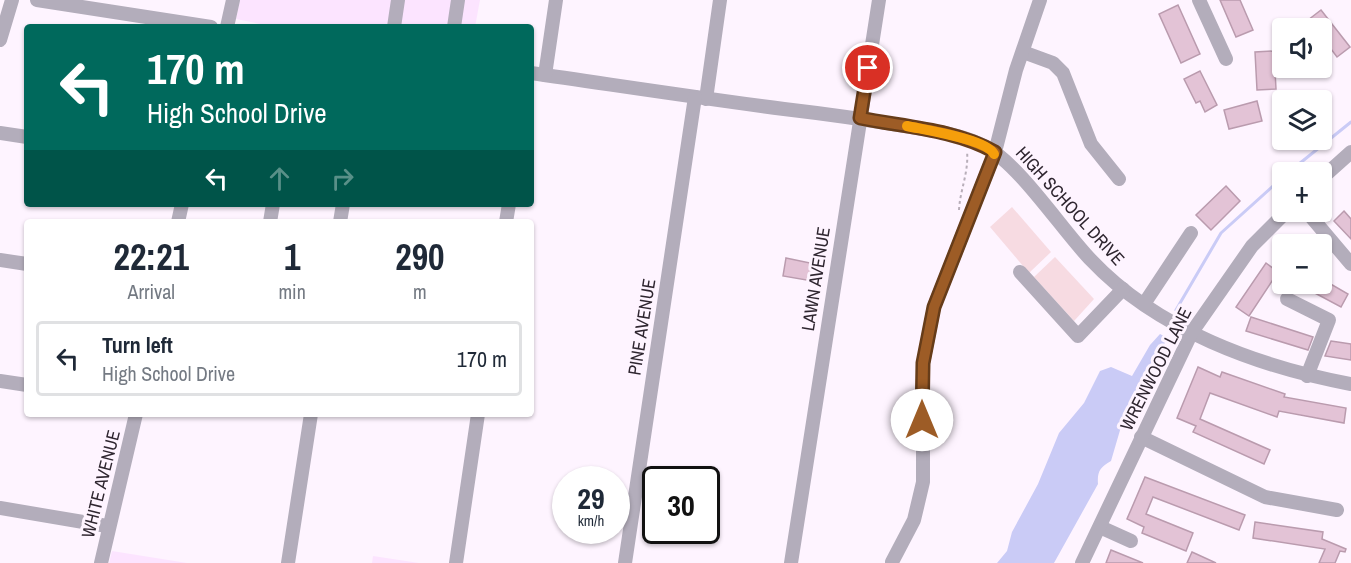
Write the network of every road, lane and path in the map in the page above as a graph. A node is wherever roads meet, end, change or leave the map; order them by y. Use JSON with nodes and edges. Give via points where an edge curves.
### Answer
{"nodes":[{"id":1,"x":12,"y":0,"type":"edge"},
{"id":2,"x":37,"y":0,"type":"edge"},
{"id":3,"x":233,"y":0,"type":"edge"},
{"id":4,"x":398,"y":0,"type":"edge"},
{"id":5,"x":458,"y":0,"type":"edge"},
{"id":6,"x":556,"y":0,"type":"edge"},
{"id":7,"x":720,"y":0,"type":"edge"},
{"id":8,"x":879,"y":0,"type":"edge"},
{"id":9,"x":1040,"y":0,"type":"edge"},
{"id":10,"x":1199,"y":0,"type":"edge"},
{"id":11,"x":98,"y":4,"type":"edge"},
{"id":12,"x":196,"y":24,"type":"edge"},
{"id":13,"x":228,"y":24,"type":"edge"},
{"id":14,"x":394,"y":24,"type":"edge"},
{"id":15,"x":454,"y":24,"type":"edge"},
{"id":16,"x":0,"y":40,"type":"edge"},
{"id":17,"x":1023,"y":52,"type":"junction"},
{"id":18,"x":1226,"y":59,"type":"dead end"},
{"id":19,"x":538,"y":74,"type":"edge"},
{"id":20,"x":701,"y":98,"type":"junction"},
{"id":21,"x":860,"y":118,"type":"junction"},
{"id":22,"x":0,"y":132,"type":"edge"},
{"id":23,"x":24,"y":136,"type":"edge"},
{"id":24,"x":965,"y":140,"type":"junction"},
{"id":25,"x":995,"y":152,"type":"junction"},
{"id":26,"x":1351,"y":152,"type":"edge"},
{"id":27,"x":1332,"y":169,"type":"edge"},
{"id":28,"x":1119,"y":179,"type":"dead end"},
{"id":29,"x":1276,"y":222,"type":"edge"},
{"id":30,"x":1315,"y":222,"type":"edge"},
{"id":31,"x":965,"y":225,"type":"junction"},
{"id":32,"x":1191,"y":233,"type":"dead end"},
{"id":33,"x":0,"y":261,"type":"edge"},
{"id":34,"x":24,"y":264,"type":"edge"},
{"id":35,"x":1351,"y":264,"type":"edge"},
{"id":36,"x":1020,"y":272,"type":"dead end"},
{"id":37,"x":1123,"y":289,"type":"junction"},
{"id":38,"x":1287,"y":299,"type":"dead end"},
{"id":39,"x":1144,"y":304,"type":"junction"},
{"id":40,"x":1192,"y":332,"type":"junction"},
{"id":41,"x":1307,"y":376,"type":"junction"},
{"id":42,"x":0,"y":381,"type":"edge"},
{"id":43,"x":1351,"y":384,"type":"edge"},
{"id":44,"x":24,"y":385,"type":"edge"},
{"id":45,"x":135,"y":417,"type":"edge"},
{"id":46,"x":311,"y":417,"type":"edge"},
{"id":47,"x":478,"y":417,"type":"edge"},
{"id":48,"x":1141,"y":437,"type":"junction"},
{"id":49,"x":0,"y":508,"type":"edge"},
{"id":50,"x":1337,"y":510,"type":"dead end"},
{"id":51,"x":107,"y":526,"type":"junction"},
{"id":52,"x":1100,"y":527,"type":"junction"},
{"id":53,"x":1131,"y":541,"type":"dead end"},
{"id":54,"x":892,"y":562,"type":"edge"},
{"id":55,"x":101,"y":563,"type":"edge"},
{"id":56,"x":288,"y":563,"type":"edge"},
{"id":57,"x":456,"y":563,"type":"edge"},
{"id":58,"x":625,"y":563,"type":"edge"},
{"id":59,"x":790,"y":563,"type":"edge"},
{"id":60,"x":1082,"y":563,"type":"edge"}],
"edges":[{"from":1,"to":16,"type":"street"},
{"from":2,"to":11,"type":"street"},
{"from":3,"to":13,"type":"street"},
{"from":4,"to":14,"type":"street"},
{"from":5,"to":15,"type":"street"},
{"from":6,"to":19,"type":"street"},
{"from":7,"to":20,"type":"street","name":"PINE AVENUE"},
{"from":8,"to":21,"type":"street","name":"LAWN AVENUE"},
{"from":9,"to":17,"type":"street"},
{"from":10,"to":18,"type":"street"},
{"from":11,"to":12,"type":"street"},
{"from":17,"to":25,"type":"street"},
{"from":17,"to":28,"type":"street","via":[[1053,63],[1063,73],[1091,144]]},
{"from":19,"to":20,"type":"street","name":"HIGH SCHOOL DRIVE"},
{"from":20,"to":21,"type":"street","name":"HIGH SCHOOL DRIVE"},
{"from":20,"to":58,"type":"street","name":"PINE AVENUE"},
{"from":21,"to":24,"type":"street","name":"HIGH SCHOOL DRIVE"},
{"from":21,"to":59,"type":"street","name":"LAWN AVENUE"},
{"from":22,"to":23,"type":"street"},
{"from":24,"to":25,"type":"street","name":"HIGH SCHOOL DRIVE"},
{"from":24,"to":31,"type":"path","via":[[968,169],[958,215]]},
{"from":25,"to":31,"type":"street"},
{"from":25,"to":37,"type":"street","name":"HIGH SCHOOL DRIVE","via":[[1091,261]]},
{"from":26,"to":27,"type":"street"},
{"from":29,"to":40,"type":"street","name":"WRENWOOD LANE","via":[[1252,246]]},
{"from":30,"to":35,"type":"street"},
{"from":31,"to":54,"type":"street","via":[[928,333],[922,374],[923,482],[919,503],[908,535]]},
{"from":32,"to":39,"type":"street"},
{"from":33,"to":34,"type":"street"},
{"from":36,"to":37,"type":"street","via":[[1078,336]]},
{"from":37,"to":39,"type":"street","name":"HIGH SCHOOL DRIVE"},
{"from":38,"to":41,"type":"street","via":[[1334,322]]},
{"from":39,"to":40,"type":"street","name":"HIGH SCHOOL DRIVE"},
{"from":40,"to":41,"type":"street","name":"HIGH SCHOOL DRIVE"},
{"from":40,"to":48,"type":"street","name":"WRENWOOD LANE"},
{"from":41,"to":43,"type":"street","name":"HIGH SCHOOL DRIVE"},
{"from":42,"to":44,"type":"street"},
{"from":45,"to":51,"type":"street","name":"WHITE AVENUE"},
{"from":46,"to":56,"type":"street"},
{"from":47,"to":57,"type":"street"},
{"from":48,"to":50,"type":"street","via":[[1265,497]]},
{"from":48,"to":52,"type":"street","name":"WRENWOOD LANE"},
{"from":49,"to":51,"type":"street"},
{"from":51,"to":55,"type":"street","name":"WHITE AVENUE"},
{"from":52,"to":53,"type":"street"},
{"from":52,"to":60,"type":"street","name":"WRENWOOD LANE"}]}
